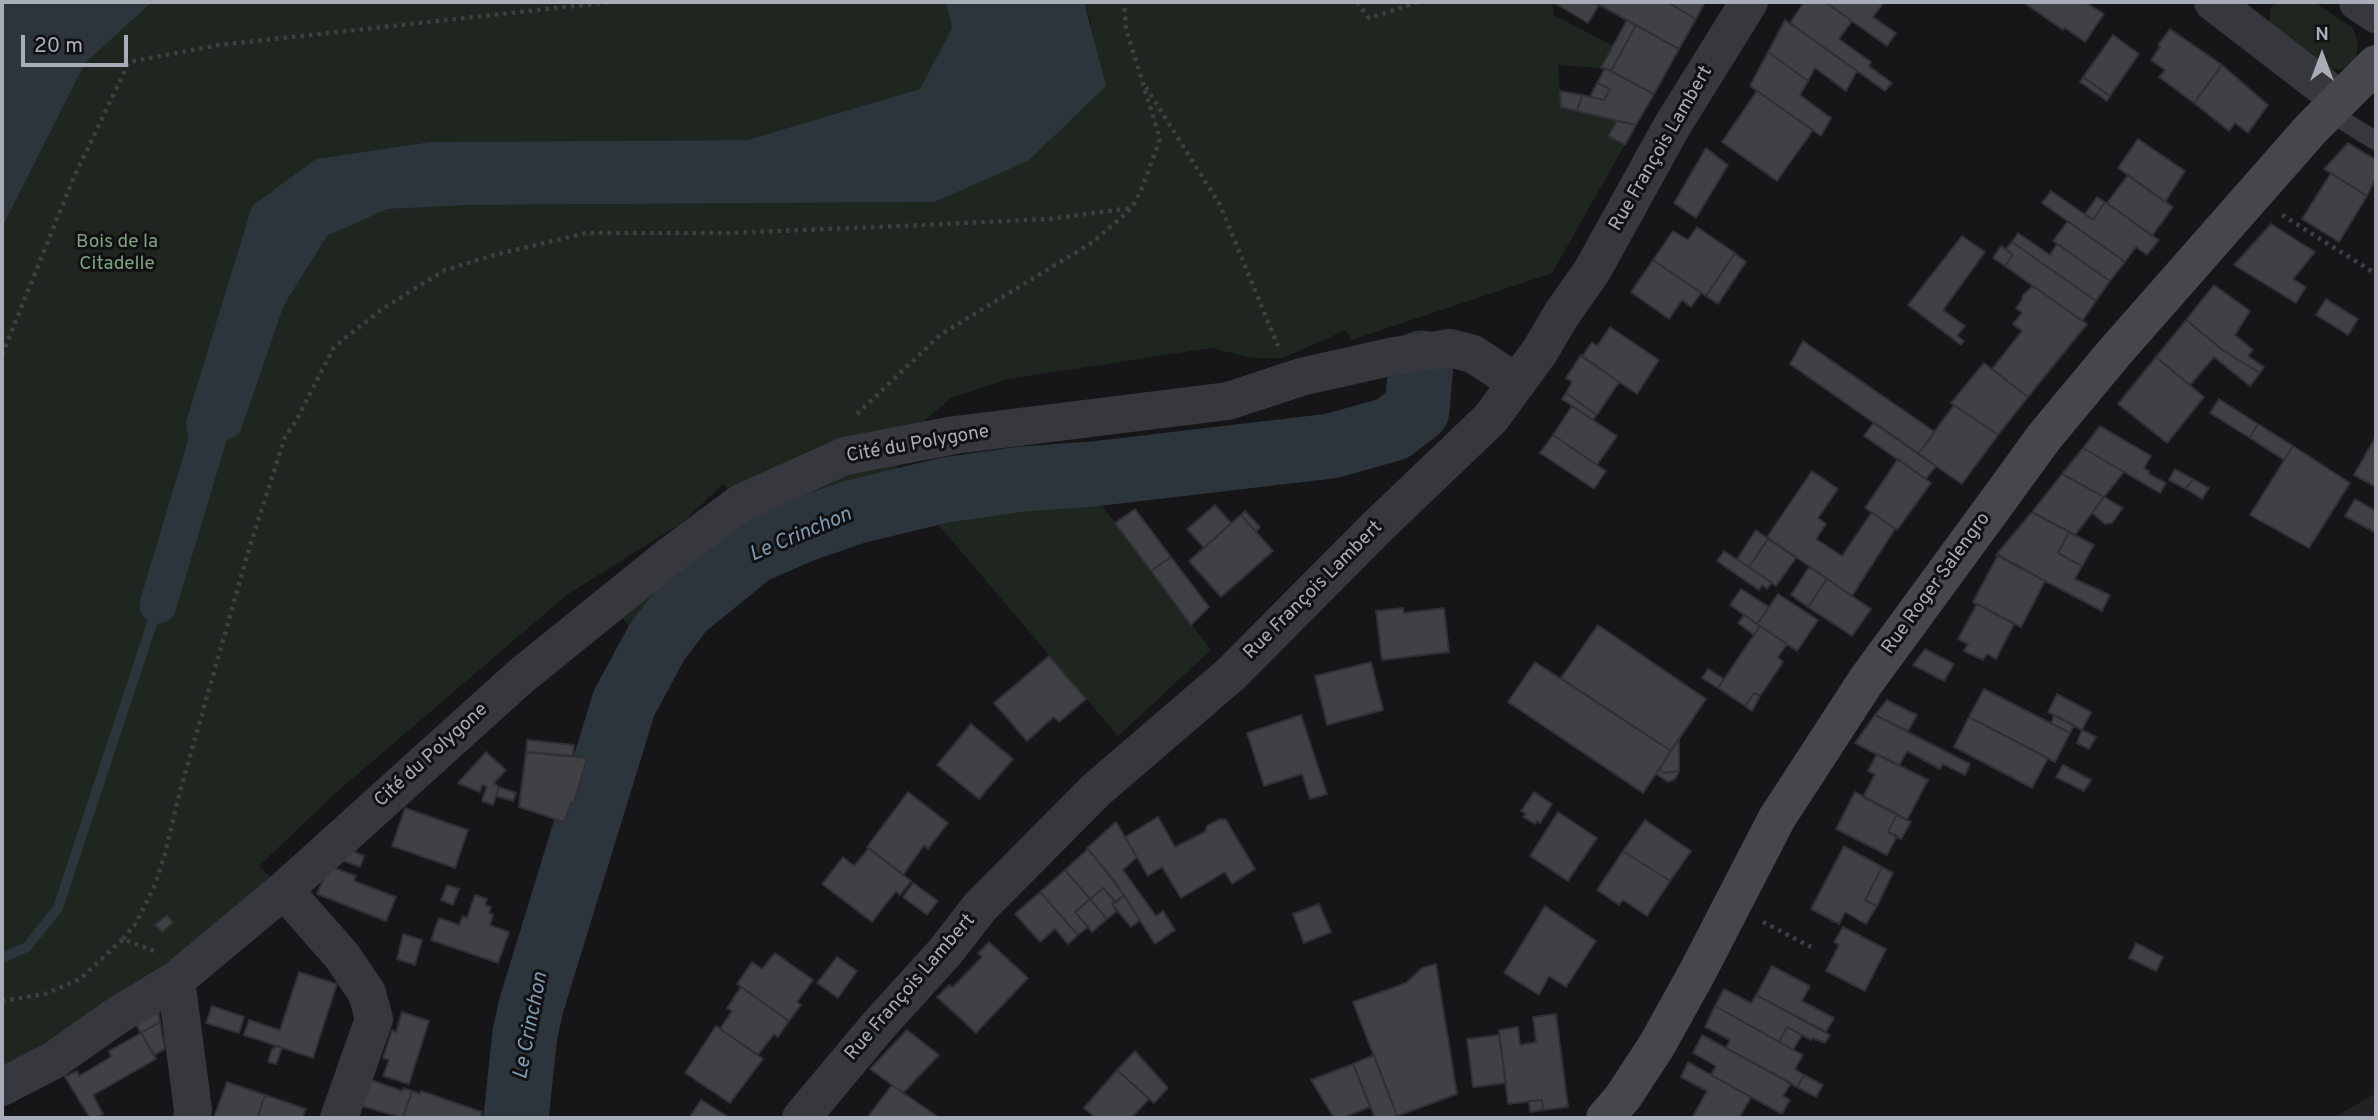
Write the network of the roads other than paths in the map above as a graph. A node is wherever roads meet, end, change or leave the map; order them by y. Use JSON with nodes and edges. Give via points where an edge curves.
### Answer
{"nodes":[{"id":1,"x":1749,"y":2,"type":"edge"},
{"id":2,"x":2358,"y":2,"type":"edge"},
{"id":3,"x":2236,"y":8,"type":"edge"},
{"id":4,"x":2376,"y":14,"type":"edge"},
{"id":5,"x":2376,"y":64,"type":"edge"},
{"id":6,"x":2334,"y":105,"type":"junction"},
{"id":7,"x":2376,"y":141,"type":"edge"},
{"id":8,"x":1517,"y":383,"type":"junction"},
{"id":9,"x":284,"y":890,"type":"junction"},
{"id":10,"x":176,"y":980,"type":"junction"},
{"id":11,"x":2,"y":1087,"type":"edge"},
{"id":12,"x":192,"y":1118,"type":"edge"},
{"id":13,"x":339,"y":1118,"type":"edge"},
{"id":14,"x":801,"y":1118,"type":"edge"},
{"id":15,"x":1605,"y":1118,"type":"edge"}],
"edges":[{"from":1,"to":8,"type":"street","name":"Rue François Lambert","via":[[1672,126],[1592,271]]},
{"from":2,"to":4,"type":"street"},
{"from":3,"to":6,"type":"street"},
{"from":5,"to":6,"type":"street","name":"Rue Roger Salengro"},
{"from":6,"to":7,"type":"lane","via":[[2345,122]]},
{"from":6,"to":15,"type":"street","name":"Rue Roger Salengro","via":[[2045,436],[1866,681],[1777,818],[1657,1045]]},
{"from":8,"to":9,"type":"street","name":"Cité du Polygone","via":[[1473,354],[1450,348],[1301,377],[1228,401],[955,435],[845,456],[741,503],[667,558],[521,676]]},
{"from":8,"to":14,"type":"street","name":"Rue François Lambert","via":[[1491,418],[1231,674],[1096,790],[980,907]]},
{"from":9,"to":10,"type":"street","name":"Cité du Polygone"},
{"from":9,"to":13,"type":"street","via":[[348,965],[367,993],[374,1019]]},
{"from":10,"to":11,"type":"street","name":"Cité du Polygone","via":[[54,1060]]},
{"from":10,"to":12,"type":"street"}]}
